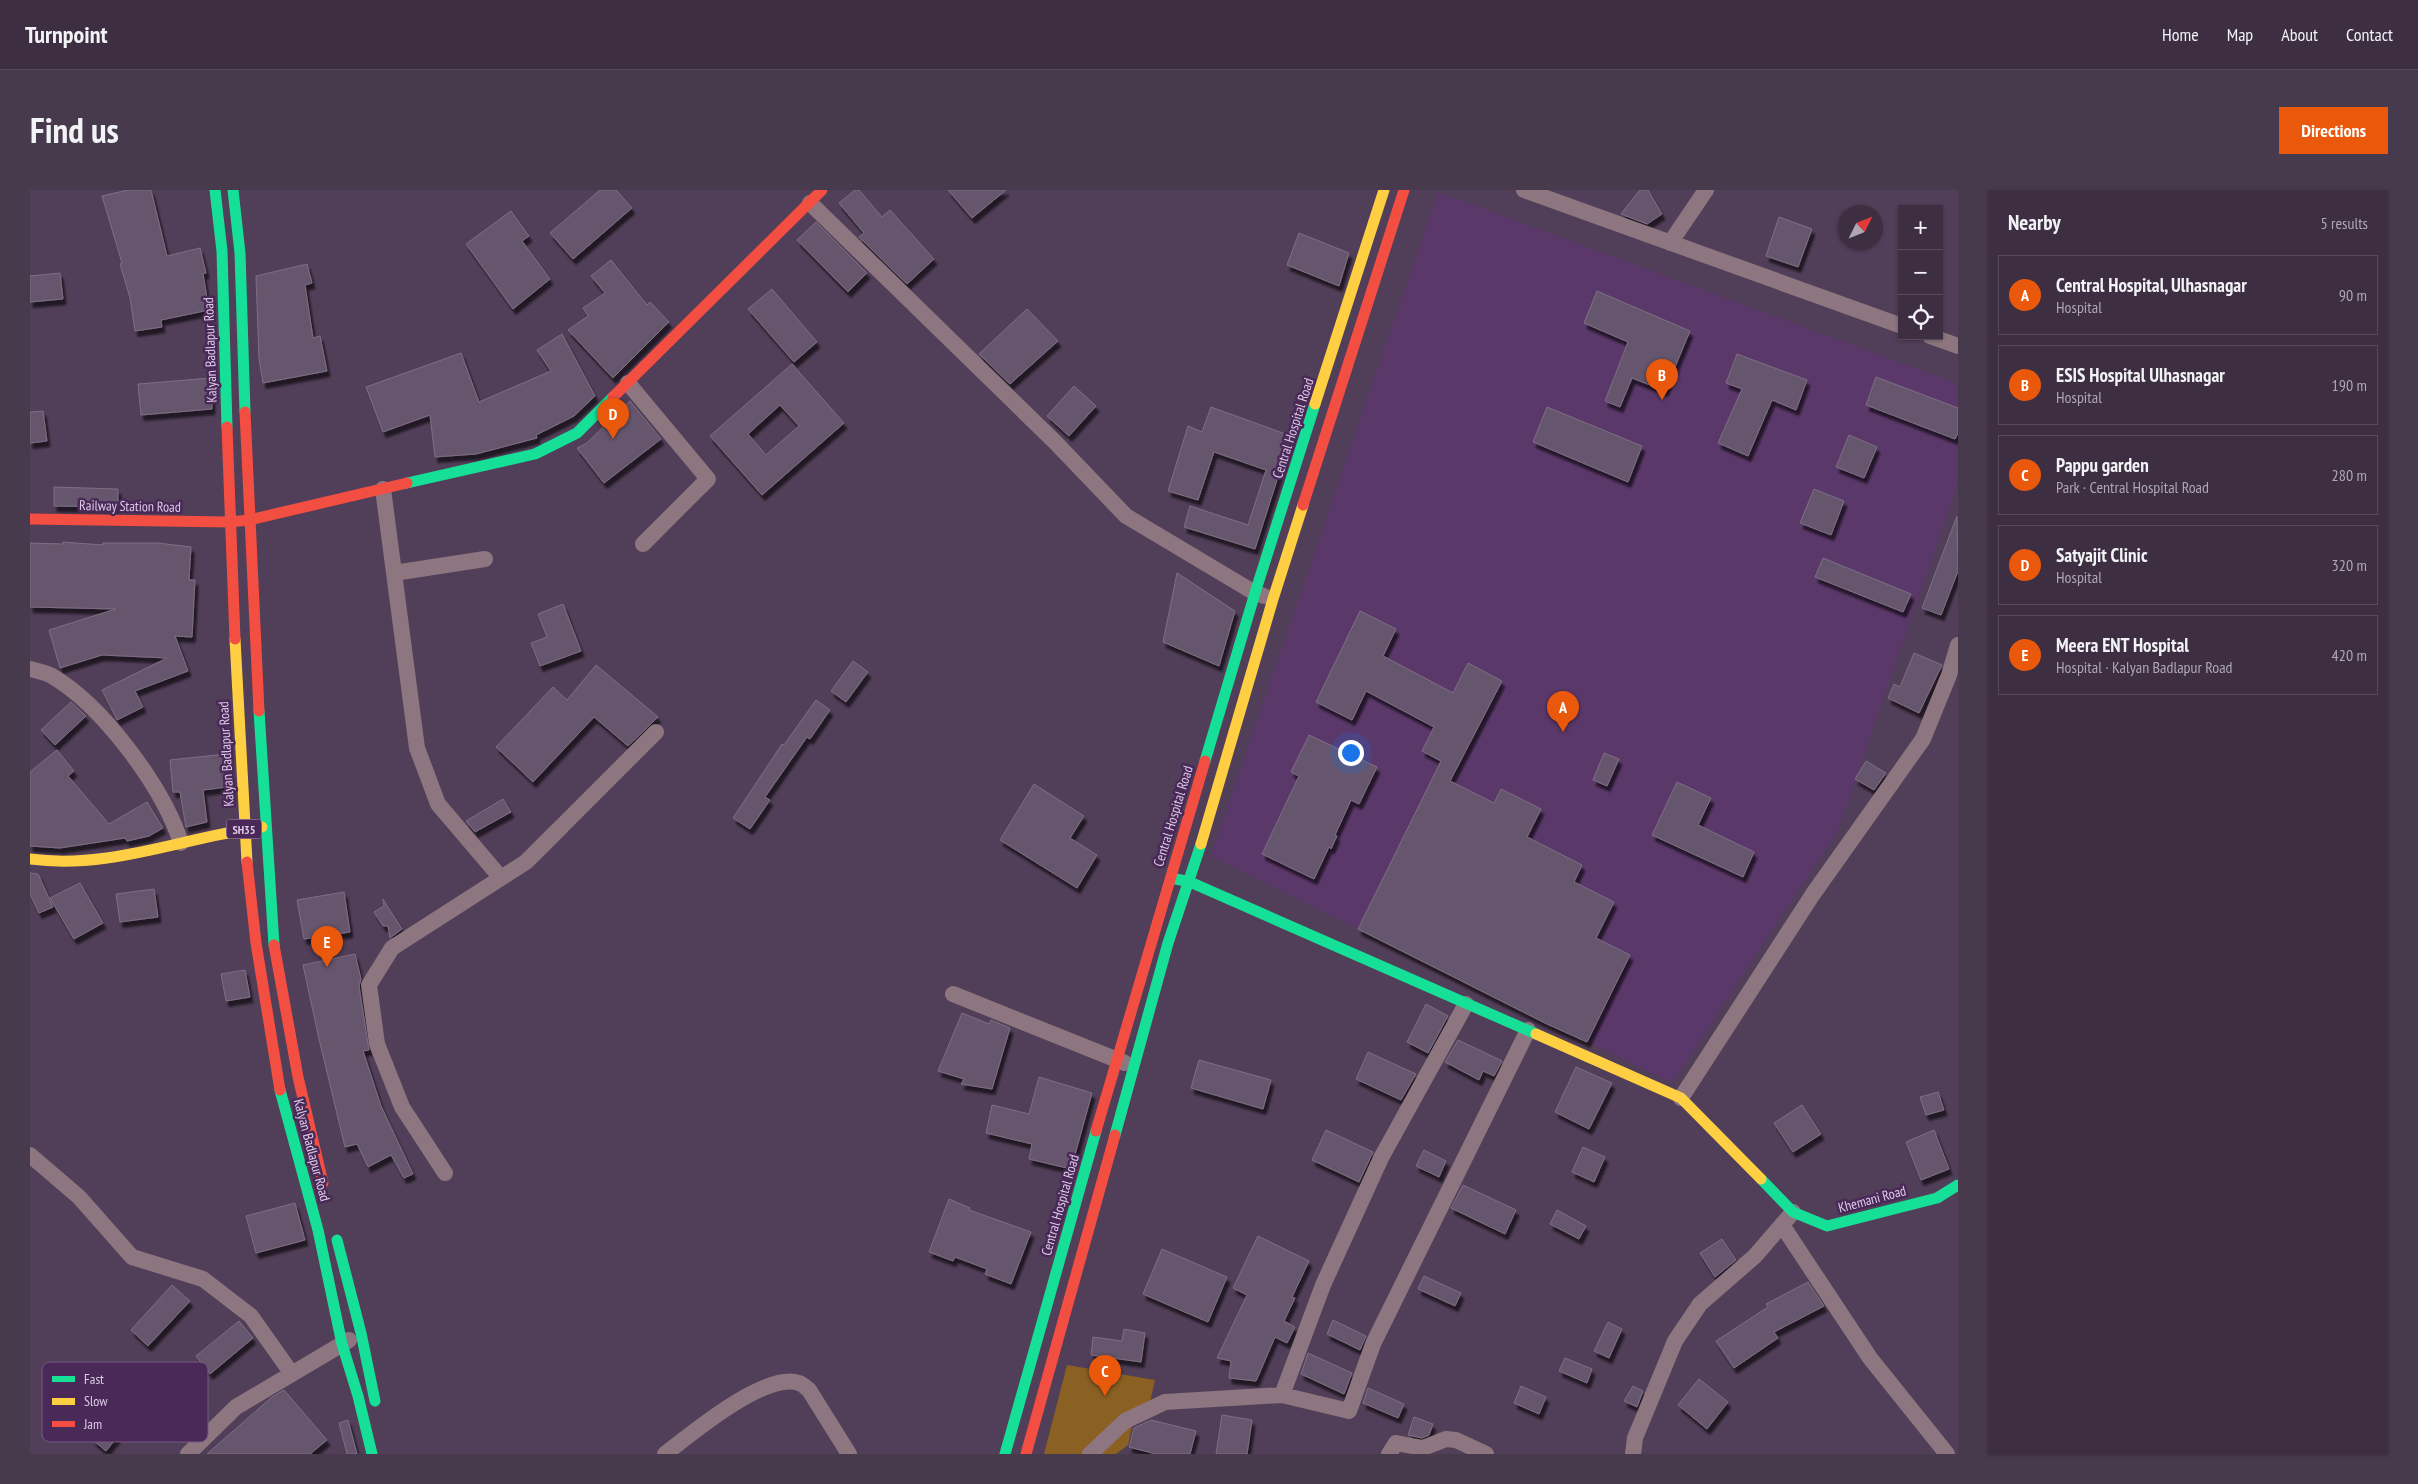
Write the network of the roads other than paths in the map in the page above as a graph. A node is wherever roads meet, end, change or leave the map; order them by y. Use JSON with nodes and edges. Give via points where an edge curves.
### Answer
{"nodes":[{"id":1,"x":215,"y":190,"type":"edge"},
{"id":2,"x":233,"y":190,"type":"edge"},
{"id":3,"x":822,"y":190,"type":"edge"},
{"id":4,"x":1384,"y":190,"type":"edge"},
{"id":5,"x":1404,"y":190,"type":"edge"},
{"id":6,"x":1524,"y":190,"type":"edge"},
{"id":7,"x":1706,"y":190,"type":"edge"},
{"id":8,"x":810,"y":203,"type":"junction"},
{"id":9,"x":1670,"y":243,"type":"junction"},
{"id":10,"x":1898,"y":325,"type":"edge"},
{"id":11,"x":1941,"y":340,"type":"edge"},
{"id":12,"x":1958,"y":346,"type":"edge"},
{"id":13,"x":628,"y":383,"type":"junction"},
{"id":14,"x":383,"y":489,"type":"junction"},
{"id":15,"x":30,"y":519,"type":"edge"},
{"id":16,"x":249,"y":520,"type":"junction"},
{"id":17,"x":230,"y":522,"type":"junction"},
{"id":18,"x":642,"y":544,"type":"dead end"},
{"id":19,"x":485,"y":559,"type":"dead end"},
{"id":20,"x":394,"y":573,"type":"junction"},
{"id":21,"x":1255,"y":593,"type":"junction"},
{"id":22,"x":1273,"y":599,"type":"junction"},
{"id":23,"x":1957,"y":654,"type":"edge"},
{"id":24,"x":30,"y":669,"type":"edge"},
{"id":25,"x":656,"y":732,"type":"dead end"},
{"id":26,"x":265,"y":826,"type":"junction"},
{"id":27,"x":244,"y":830,"type":"junction"},
{"id":28,"x":180,"y":843,"type":"junction"},
{"id":29,"x":30,"y":859,"type":"edge"},
{"id":30,"x":501,"y":878,"type":"junction"},
{"id":31,"x":1170,"y":878,"type":"junction"},
{"id":32,"x":1190,"y":882,"type":"junction"},
{"id":33,"x":953,"y":994,"type":"dead end"},
{"id":34,"x":1466,"y":1004,"type":"junction"},
{"id":35,"x":1528,"y":1030,"type":"junction"},
{"id":36,"x":1116,"y":1059,"type":"junction"},
{"id":37,"x":1133,"y":1066,"type":"junction"},
{"id":38,"x":1681,"y":1098,"type":"junction"},
{"id":39,"x":30,"y":1155,"type":"edge"},
{"id":40,"x":445,"y":1173,"type":"dead end"},
{"id":41,"x":1958,"y":1185,"type":"edge"},
{"id":42,"x":327,"y":1198,"type":"dead end"},
{"id":43,"x":1792,"y":1212,"type":"junction"},
{"id":44,"x":1782,"y":1225,"type":"junction"},
{"id":45,"x":333,"y":1226,"type":"dead end"},
{"id":46,"x":362,"y":1333,"type":"junction"},
{"id":47,"x":342,"y":1344,"type":"junction"},
{"id":48,"x":292,"y":1374,"type":"junction"},
{"id":49,"x":1282,"y":1395,"type":"junction"},
{"id":50,"x":378,"y":1416,"type":"dead end"},
{"id":51,"x":208,"y":1434,"type":"edge"},
{"id":52,"x":200,"y":1442,"type":"edge"},
{"id":53,"x":188,"y":1454,"type":"edge"},
{"id":54,"x":372,"y":1454,"type":"edge"},
{"id":55,"x":665,"y":1454,"type":"edge"},
{"id":56,"x":850,"y":1454,"type":"edge"},
{"id":57,"x":1005,"y":1454,"type":"edge"},
{"id":58,"x":1026,"y":1454,"type":"edge"},
{"id":59,"x":1090,"y":1454,"type":"edge"},
{"id":60,"x":1389,"y":1454,"type":"edge"},
{"id":61,"x":1486,"y":1454,"type":"edge"},
{"id":62,"x":1633,"y":1454,"type":"edge"},
{"id":63,"x":1947,"y":1454,"type":"edge"}],
"edges":[{"from":1,"to":17,"type":"street","name":"Kalyan Badlapur Road","number":"SH35","via":[[222,251]]},
{"from":2,"to":16,"type":"street","name":"Kalyan Badlapur Road","number":"SH35","via":[[240,253]]},
{"from":3,"to":8,"type":"street","name":"Railway Station Road"},
{"from":4,"to":21,"type":"street","name":"Central Hospital Road"},
{"from":5,"to":22,"type":"street"},
{"from":6,"to":9,"type":"street"},
{"from":7,"to":9,"type":"street"},
{"from":8,"to":13,"type":"street","name":"Railway Station Road"},
{"from":8,"to":21,"type":"street","via":[[1126,516]]},
{"from":9,"to":10,"type":"street"},
{"from":11,"to":12,"type":"street"},
{"from":13,"to":14,"type":"street","name":"Railway Station Road","via":[[577,432],[535,454]]},
{"from":13,"to":18,"type":"street","via":[[708,479]]},
{"from":14,"to":16,"type":"street","name":"Railway Station Road"},
{"from":14,"to":20,"type":"street"},
{"from":15,"to":17,"type":"street","name":"Railway Station Road"},
{"from":16,"to":17,"type":"street","name":"Railway Station Road"},
{"from":16,"to":26,"type":"street","name":"Kalyan Badlapur Road","number":"SH35"},
{"from":17,"to":27,"type":"street","name":"Kalyan Badlapur Road","number":"SH35"},
{"from":19,"to":20,"type":"street"},
{"from":20,"to":30,"type":"street","via":[[417,748],[438,804]]},
{"from":21,"to":22,"type":"street"},
{"from":21,"to":31,"type":"street","name":"Central Hospital Road"},
{"from":22,"to":32,"type":"street"},
{"from":23,"to":38,"type":"street","via":[[1923,739],[1813,894]]},
{"from":24,"to":28,"type":"street","via":[[50,675],[75,692],[102,719],[156,791],[174,823]]},
{"from":25,"to":30,"type":"street","via":[[526,862]]},
{"from":26,"to":27,"type":"street"},
{"from":26,"to":42,"type":"street","name":"Kalyan Badlapur Road","number":"SH35","via":[[275,953],[298,1076]]},
{"from":27,"to":28,"type":"street"},
{"from":27,"to":47,"type":"street","name":"Kalyan Badlapur Road","number":"SH35","via":[[256,943],[280,1088],[318,1230]]},
{"from":28,"to":29,"type":"street","via":[[137,854],[54,864]]},
{"from":30,"to":40,"type":"street","via":[[392,948],[369,985],[377,1044],[402,1108]]},
{"from":31,"to":32,"type":"street"},
{"from":31,"to":36,"type":"street","name":"Central Hospital Road"},
{"from":32,"to":34,"type":"street"},
{"from":32,"to":37,"type":"street","via":[[1168,943]]},
{"from":33,"to":36,"type":"street"},
{"from":34,"to":35,"type":"street"},
{"from":34,"to":49,"type":"street","via":[[1381,1158],[1323,1285]]},
{"from":35,"to":38,"type":"street"},
{"from":35,"to":49,"type":"street","via":[[1373,1344],[1349,1411]]},
{"from":36,"to":37,"type":"street"},
{"from":36,"to":57,"type":"street","name":"Central Hospital Road"},
{"from":37,"to":58,"type":"street"},
{"from":38,"to":43,"type":"street"},
{"from":39,"to":48,"type":"street","via":[[79,1197],[132,1257],[203,1279],[251,1316]]},
{"from":41,"to":43,"type":"street","name":"Khemani Road","via":[[1937,1198],[1827,1226]]},
{"from":43,"to":44,"type":"street"},
{"from":44,"to":62,"type":"street","via":[[1755,1256],[1700,1304],[1675,1341],[1635,1438]]},
{"from":44,"to":63,"type":"street","via":[[1870,1358]]},
{"from":45,"to":46,"type":"street"},
{"from":46,"to":47,"type":"street"},
{"from":46,"to":50,"type":"street"},
{"from":47,"to":48,"type":"street"},
{"from":47,"to":54,"type":"street","name":"Kalyan Badlapur Road","number":"SH35"},
{"from":48,"to":51,"type":"street","via":[[236,1407]]},
{"from":49,"to":59,"type":"street","via":[[1166,1402],[1125,1421]]},
{"from":52,"to":53,"type":"street"},
{"from":55,"to":56,"type":"street","via":[[729,1406],[764,1388],[799,1383],[809,1390]]},
{"from":60,"to":61,"type":"street","via":[[1396,1442],[1423,1448],[1446,1439],[1456,1440]]}]}
